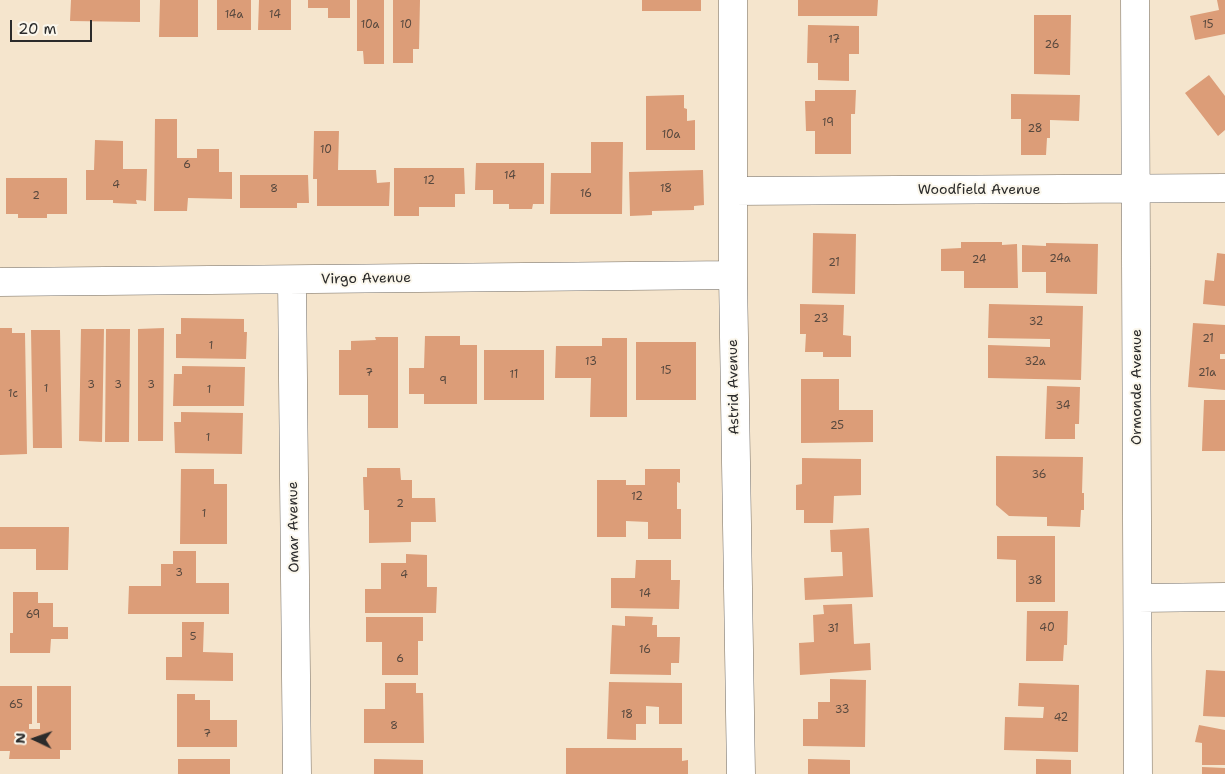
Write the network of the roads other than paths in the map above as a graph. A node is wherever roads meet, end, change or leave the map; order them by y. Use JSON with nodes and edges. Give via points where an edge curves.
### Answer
{"nodes":[{"id":1,"x":733,"y":0,"type":"edge"},
{"id":2,"x":1135,"y":0,"type":"edge"},
{"id":3,"x":1136,"y":188,"type":"junction"},
{"id":4,"x":1225,"y":188,"type":"edge"},
{"id":5,"x":733,"y":191,"type":"junction"},
{"id":6,"x":733,"y":275,"type":"junction"},
{"id":7,"x":292,"y":280,"type":"junction"},
{"id":8,"x":0,"y":282,"type":"edge"},
{"id":9,"x":1225,"y":597,"type":"edge"},
{"id":10,"x":1138,"y":598,"type":"junction"},
{"id":11,"x":296,"y":774,"type":"edge"},
{"id":12,"x":740,"y":774,"type":"edge"},
{"id":13,"x":1138,"y":774,"type":"edge"}],
"edges":[{"from":1,"to":5,"type":"street","name":"Astrid Avenue"},
{"from":2,"to":3,"type":"street","name":"Ormonde Avenue"},
{"from":3,"to":4,"type":"street","name":"Woodfield Avenue"},
{"from":3,"to":5,"type":"street","name":"Woodfield Avenue"},
{"from":3,"to":10,"type":"street","name":"Ormonde Avenue"},
{"from":5,"to":6,"type":"street","name":"Astrid Avenue"},
{"from":6,"to":7,"type":"street","name":"Virgo Avenue"},
{"from":6,"to":12,"type":"street","name":"Astrid Avenue"},
{"from":7,"to":8,"type":"street","name":"Virgo Avenue"},
{"from":7,"to":11,"type":"street","name":"Omar Avenue"},
{"from":9,"to":10,"type":"street"},
{"from":10,"to":13,"type":"street","name":"Ormonde Avenue"}]}
